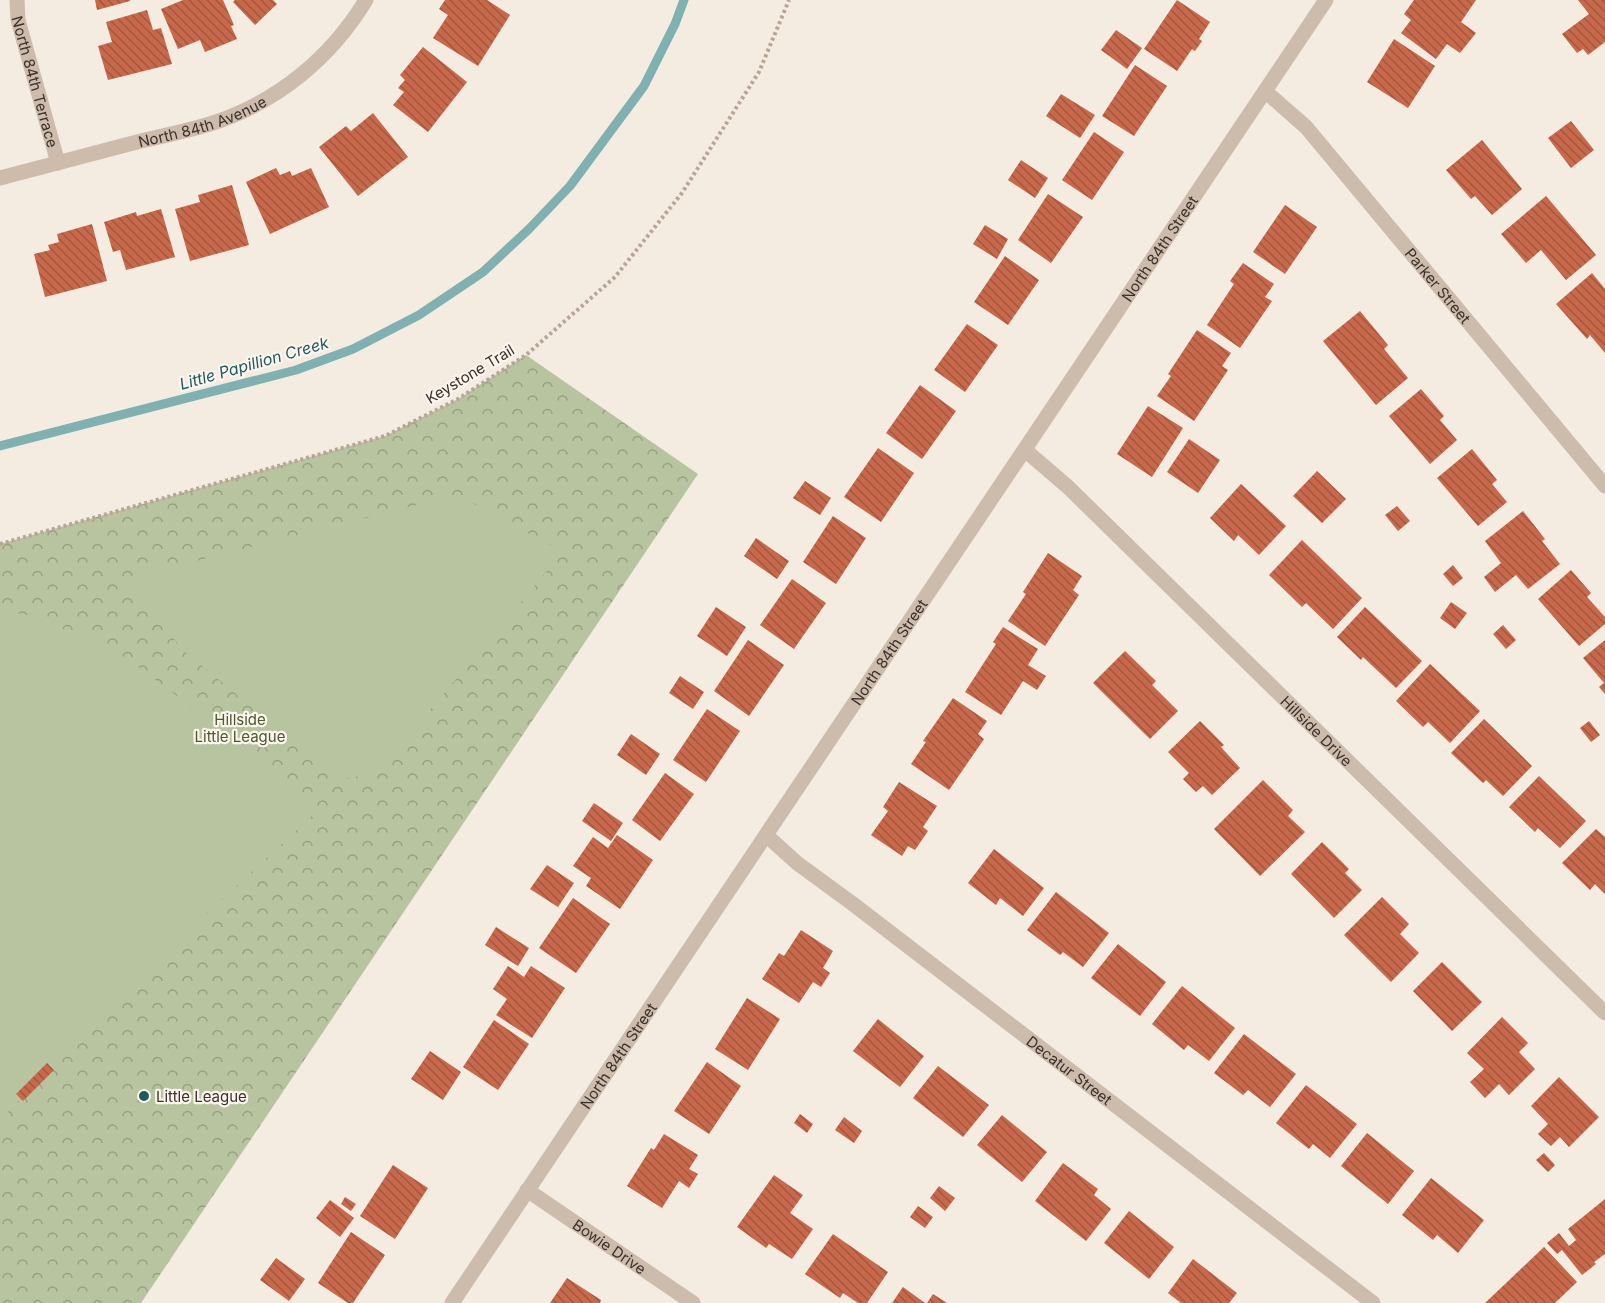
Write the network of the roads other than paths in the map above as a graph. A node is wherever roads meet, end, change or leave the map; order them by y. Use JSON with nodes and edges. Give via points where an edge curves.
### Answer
{"nodes":[{"id":1,"x":17,"y":0,"type":"edge"},
{"id":2,"x":366,"y":0,"type":"edge"},
{"id":3,"x":1326,"y":0,"type":"edge"},
{"id":4,"x":1265,"y":91,"type":"junction"},
{"id":5,"x":58,"y":163,"type":"junction"},
{"id":6,"x":0,"y":178,"type":"edge"},
{"id":7,"x":1025,"y":450,"type":"junction"},
{"id":8,"x":1605,"y":486,"type":"edge"},
{"id":9,"x":766,"y":835,"type":"junction"},
{"id":10,"x":1605,"y":1013,"type":"edge"},
{"id":11,"x":527,"y":1190,"type":"junction"},
{"id":12,"x":452,"y":1303,"type":"edge"},
{"id":13,"x":693,"y":1303,"type":"edge"},
{"id":14,"x":1373,"y":1303,"type":"edge"}],
"edges":[{"from":1,"to":5,"type":"street","name":"North 84th Terrace","via":[[18,20]]},
{"from":2,"to":5,"type":"street","name":"North 84th Avenue","via":[[336,43],[313,65],[253,106],[214,122]]},
{"from":3,"to":4,"type":"street","name":"North 84th Street"},
{"from":4,"to":7,"type":"street","name":"North 84th Street"},
{"from":4,"to":8,"type":"street","name":"Parker Street","via":[[1306,127]]},
{"from":5,"to":6,"type":"street","name":"North 84th Avenue"},
{"from":7,"to":9,"type":"street","name":"North 84th Street"},
{"from":7,"to":10,"type":"street","name":"Hillside Drive","via":[[1076,495]]},
{"from":9,"to":11,"type":"street","name":"North 84th Street"},
{"from":9,"to":14,"type":"street","name":"Decatur Street","via":[[797,863]]},
{"from":11,"to":12,"type":"street","name":"North 84th Street"},
{"from":11,"to":13,"type":"street","name":"Bowie Drive"}]}
